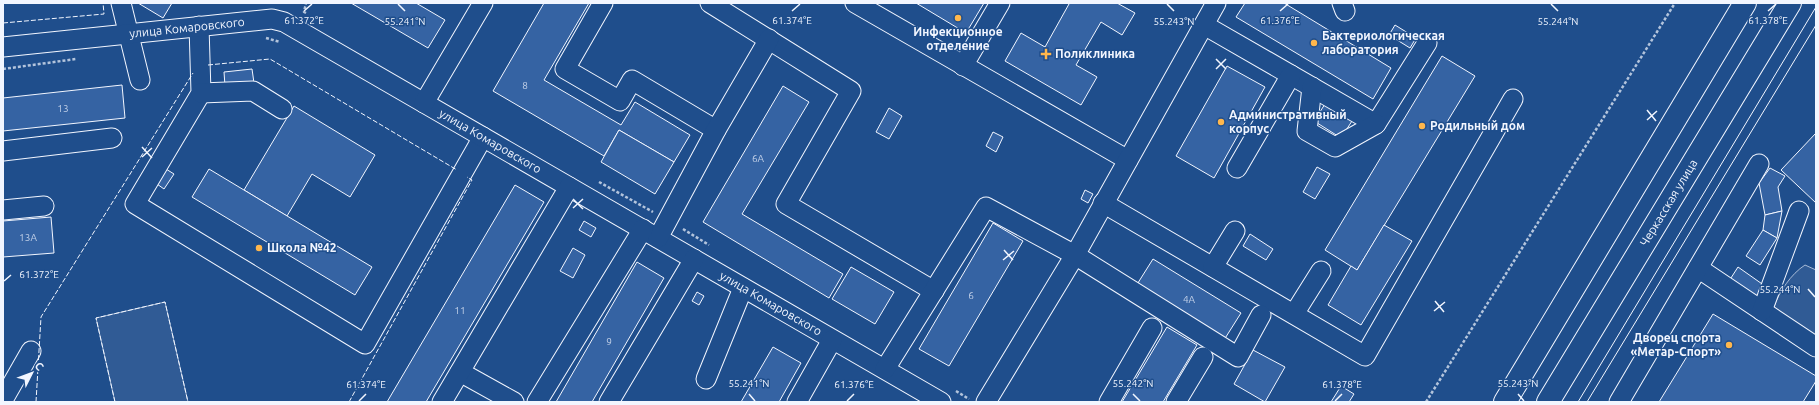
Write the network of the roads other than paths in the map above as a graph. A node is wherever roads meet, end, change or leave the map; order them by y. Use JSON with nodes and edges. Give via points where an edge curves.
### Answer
{"nodes":[{"id":1,"x":121,"y":3,"type":"edge"},
{"id":2,"x":604,"y":3,"type":"edge"},
{"id":3,"x":710,"y":3,"type":"edge"},
{"id":4,"x":855,"y":3,"type":"edge"},
{"id":5,"x":1000,"y":3,"type":"edge"},
{"id":6,"x":1216,"y":3,"type":"edge"},
{"id":7,"x":1745,"y":3,"type":"edge"},
{"id":8,"x":1790,"y":3,"type":"edge"},
{"id":9,"x":481,"y":4,"type":"edge"},
{"id":10,"x":1204,"y":25,"type":"junction"},
{"id":11,"x":199,"y":26,"type":"junction"},
{"id":12,"x":129,"y":34,"type":"junction"},
{"id":13,"x":769,"y":39,"type":"junction"},
{"id":14,"x":1427,"y":43,"type":"dead end"},
{"id":15,"x":3,"y":47,"type":"edge"},
{"id":16,"x":963,"y":66,"type":"junction"},
{"id":17,"x":1291,"y":75,"type":"junction"},
{"id":18,"x":140,"y":80,"type":"dead end"},
{"id":19,"x":1312,"y":87,"type":"junction"},
{"id":20,"x":201,"y":93,"type":"junction"},
{"id":21,"x":1513,"y":99,"type":"dead end"},
{"id":22,"x":424,"y":103,"type":"junction"},
{"id":23,"x":282,"y":109,"type":"dead end"},
{"id":24,"x":1376,"y":124,"type":"junction"},
{"id":25,"x":716,"y":130,"type":"junction"},
{"id":26,"x":483,"y":137,"type":"junction"},
{"id":27,"x":112,"y":138,"type":"dead end"},
{"id":28,"x":3,"y":151,"type":"edge"},
{"id":29,"x":1128,"y":160,"type":"junction"},
{"id":30,"x":1759,"y":164,"type":"dead end"},
{"id":31,"x":1237,"y":168,"type":"dead end"},
{"id":32,"x":568,"y":186,"type":"junction"},
{"id":33,"x":1103,"y":203,"type":"junction"},
{"id":34,"x":44,"y":206,"type":"dead end"},
{"id":35,"x":3,"y":210,"type":"edge"},
{"id":36,"x":1799,"y":211,"type":"dead end"},
{"id":37,"x":1234,"y":231,"type":"dead end"},
{"id":38,"x":650,"y":234,"type":"junction"},
{"id":39,"x":1075,"y":255,"type":"junction"},
{"id":40,"x":694,"y":259,"type":"junction"},
{"id":41,"x":1213,"y":267,"type":"junction"},
{"id":42,"x":1698,"y":268,"type":"junction"},
{"id":43,"x":1321,"y":271,"type":"dead end"},
{"id":44,"x":744,"y":288,"type":"junction"},
{"id":45,"x":934,"y":291,"type":"junction"},
{"id":46,"x":1762,"y":310,"type":"junction"},
{"id":47,"x":1294,"y":314,"type":"junction"},
{"id":48,"x":1261,"y":316,"type":"dead end"},
{"id":49,"x":1152,"y":328,"type":"dead end"},
{"id":50,"x":832,"y":340,"type":"junction"},
{"id":51,"x":1816,"y":348,"type":"edge"},
{"id":52,"x":31,"y":351,"type":"dead end"},
{"id":53,"x":1203,"y":357,"type":"dead end"},
{"id":54,"x":885,"y":369,"type":"junction"},
{"id":55,"x":460,"y":372,"type":"junction"},
{"id":56,"x":706,"y":379,"type":"dead end"},
{"id":57,"x":3,"y":400,"type":"edge"},
{"id":58,"x":442,"y":402,"type":"edge"},
{"id":59,"x":514,"y":402,"type":"edge"},
{"id":60,"x":537,"y":402,"type":"edge"},
{"id":61,"x":609,"y":402,"type":"edge"},
{"id":62,"x":797,"y":402,"type":"edge"},
{"id":63,"x":941,"y":402,"type":"edge"},
{"id":64,"x":986,"y":402,"type":"edge"},
{"id":65,"x":1109,"y":402,"type":"edge"},
{"id":66,"x":1176,"y":402,"type":"edge"},
{"id":67,"x":1505,"y":402,"type":"edge"},
{"id":68,"x":1548,"y":402,"type":"edge"},
{"id":69,"x":1619,"y":402,"type":"edge"}],
"edges":[{"from":1,"to":12,"type":"street"},
{"from":2,"to":25,"type":"street","via":[[565,69],[620,101],[632,80]]},
{"from":3,"to":13,"type":"street"},
{"from":4,"to":16,"type":"street"},
{"from":5,"to":16,"type":"street"},
{"from":6,"to":10,"type":"street"},
{"from":7,"to":67,"type":"main road"},
{"from":8,"to":68,"type":"main road","name":"Черкасская улица"},
{"from":9,"to":22,"type":"street"},
{"from":10,"to":17,"type":"street"},
{"from":10,"to":29,"type":"street"},
{"from":11,"to":12,"type":"street","name":"улица Комаровского"},
{"from":11,"to":20,"type":"street"},
{"from":11,"to":22,"type":"street","name":"улица Комаровского","via":[[272,19],[284,22]]},
{"from":12,"to":15,"type":"street","name":"улица Комаровского"},
{"from":12,"to":18,"type":"street"},
{"from":13,"to":25,"type":"street"},
{"from":13,"to":45,"type":"street","via":[[851,91],[786,204]]},
{"from":14,"to":24,"type":"street"},
{"from":16,"to":29,"type":"street"},
{"from":17,"to":19,"type":"street"},
{"from":17,"to":31,"type":"street"},
{"from":19,"to":24,"type":"street"},
{"from":19,"to":24,"type":"street","via":[[1307,131],[1335,147]]},
{"from":20,"to":23,"type":"street","via":[[253,91]]},
{"from":20,"to":26,"type":"street","via":[[135,204],[365,344]]},
{"from":21,"to":47,"type":"street","via":[[1365,356]]},
{"from":22,"to":26,"type":"street","name":"улица Комаровского"},
{"from":25,"to":38,"type":"street"},
{"from":26,"to":32,"type":"street","name":"улица Комаровского"},
{"from":27,"to":28,"type":"street"},
{"from":29,"to":33,"type":"street"},
{"from":30,"to":42,"type":"street"},
{"from":32,"to":38,"type":"street","name":"улица Комаровского"},
{"from":32,"to":55,"type":"street"},
{"from":33,"to":39,"type":"street"},
{"from":33,"to":41,"type":"street"},
{"from":34,"to":35,"type":"street"},
{"from":36,"to":46,"type":"street"},
{"from":37,"to":41,"type":"street"},
{"from":38,"to":40,"type":"street","name":"улица Комаровского"},
{"from":38,"to":60,"type":"street"},
{"from":39,"to":45,"type":"street","via":[[986,206]]},
{"from":39,"to":48,"type":"street","via":[[1238,357]]},
{"from":39,"to":64,"type":"street"},
{"from":40,"to":44,"type":"street","name":"улица Комаровского"},
{"from":40,"to":61,"type":"street"},
{"from":41,"to":47,"type":"street"},
{"from":42,"to":46,"type":"street"},
{"from":42,"to":69,"type":"street"},
{"from":43,"to":47,"type":"street"},
{"from":44,"to":50,"type":"street","name":"улица Комаровского"},
{"from":44,"to":56,"type":"street"},
{"from":45,"to":54,"type":"street"},
{"from":46,"to":51,"type":"street"},
{"from":49,"to":65,"type":"street"},
{"from":50,"to":54,"type":"street","name":"улица Комаровского"},
{"from":50,"to":62,"type":"street"},
{"from":52,"to":57,"type":"street"},
{"from":53,"to":66,"type":"street"},
{"from":54,"to":63,"type":"street","name":"улица Комаровского"},
{"from":55,"to":58,"type":"street"},
{"from":55,"to":59,"type":"street"}]}
